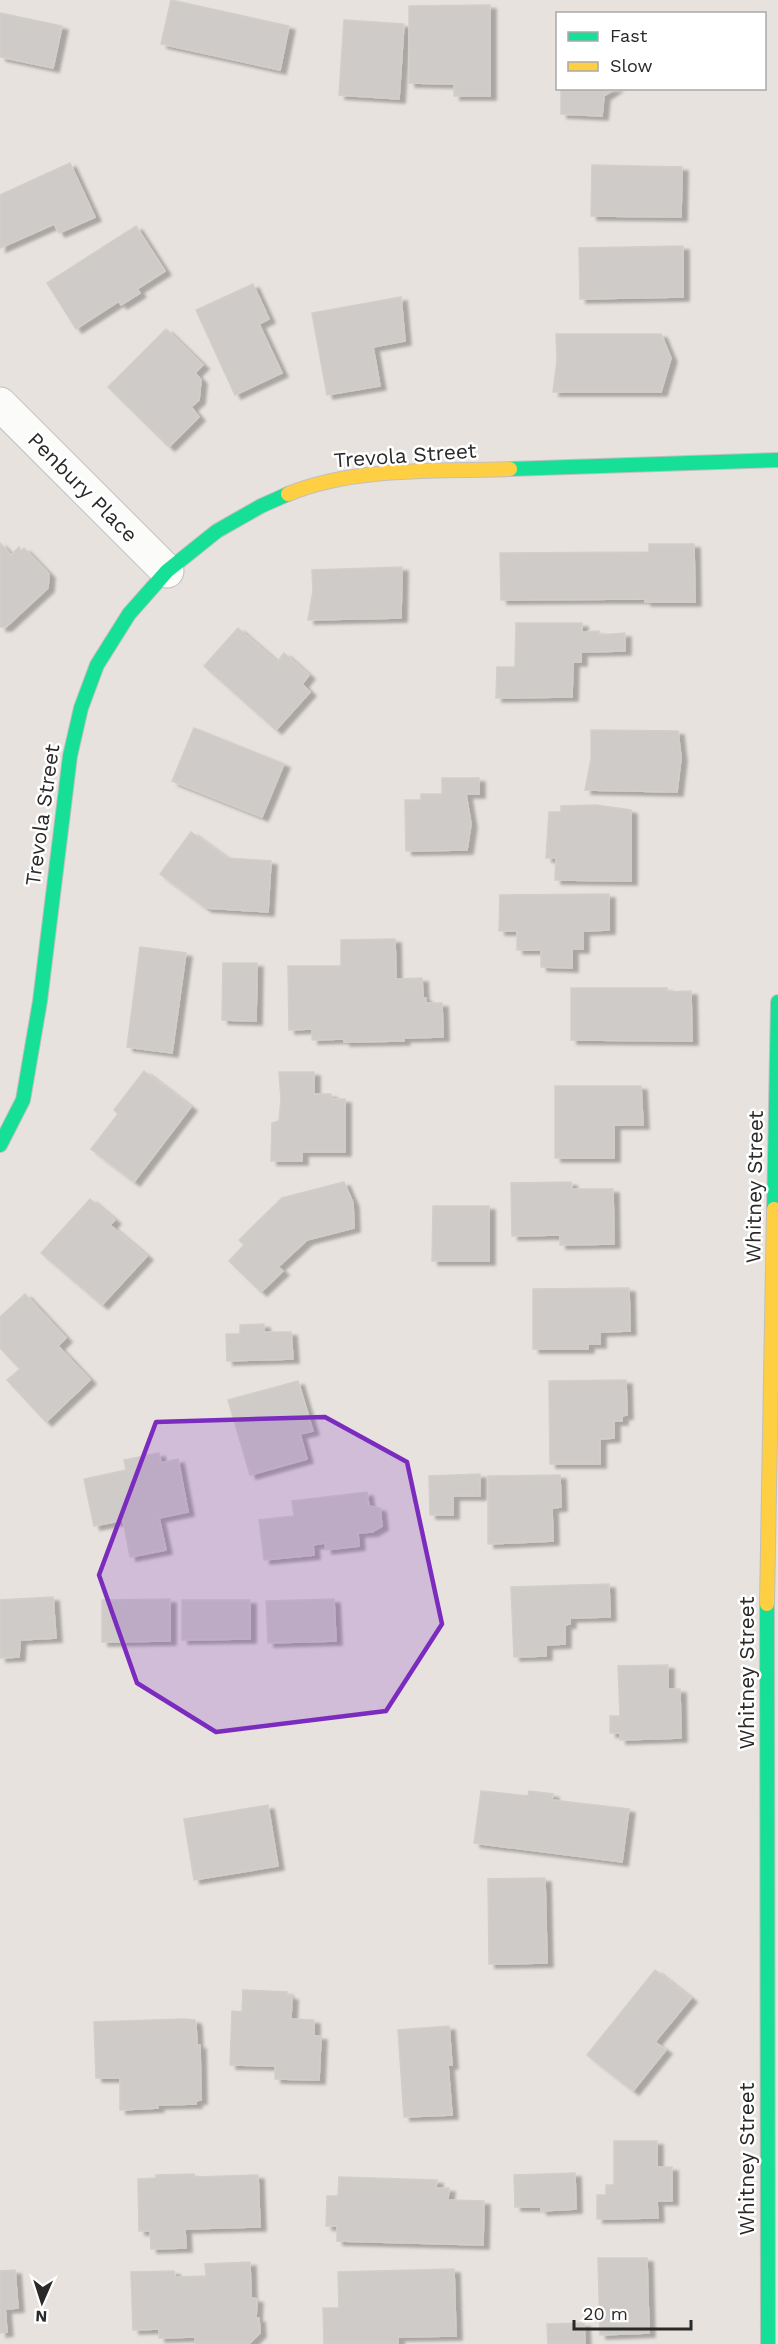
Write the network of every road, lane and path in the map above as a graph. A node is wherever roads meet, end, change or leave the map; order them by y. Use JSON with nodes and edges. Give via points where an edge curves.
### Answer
{"nodes":[{"id":1,"x":0,"y":404,"type":"edge"},
{"id":2,"x":778,"y":460,"type":"edge"},
{"id":3,"x":167,"y":571,"type":"junction"},
{"id":4,"x":778,"y":1002,"type":"edge"},
{"id":5,"x":0,"y":1145,"type":"edge"},
{"id":6,"x":772,"y":1674,"type":"edge"},
{"id":7,"x":768,"y":2344,"type":"edge"}],
"edges":[{"from":1,"to":3,"type":"street","name":"Penbury Place"},
{"from":2,"to":3,"type":"street","name":"Trevola Street","via":[[348,477],[306,487],[261,506],[217,531]]},
{"from":3,"to":5,"type":"street","name":"Trevola Street","via":[[129,614],[98,665],[81,708],[70,756],[40,1001],[23,1100]]},
{"from":4,"to":6,"type":"street","name":"Whitney Street"},
{"from":6,"to":7,"type":"street","name":"Whitney Street"}]}
